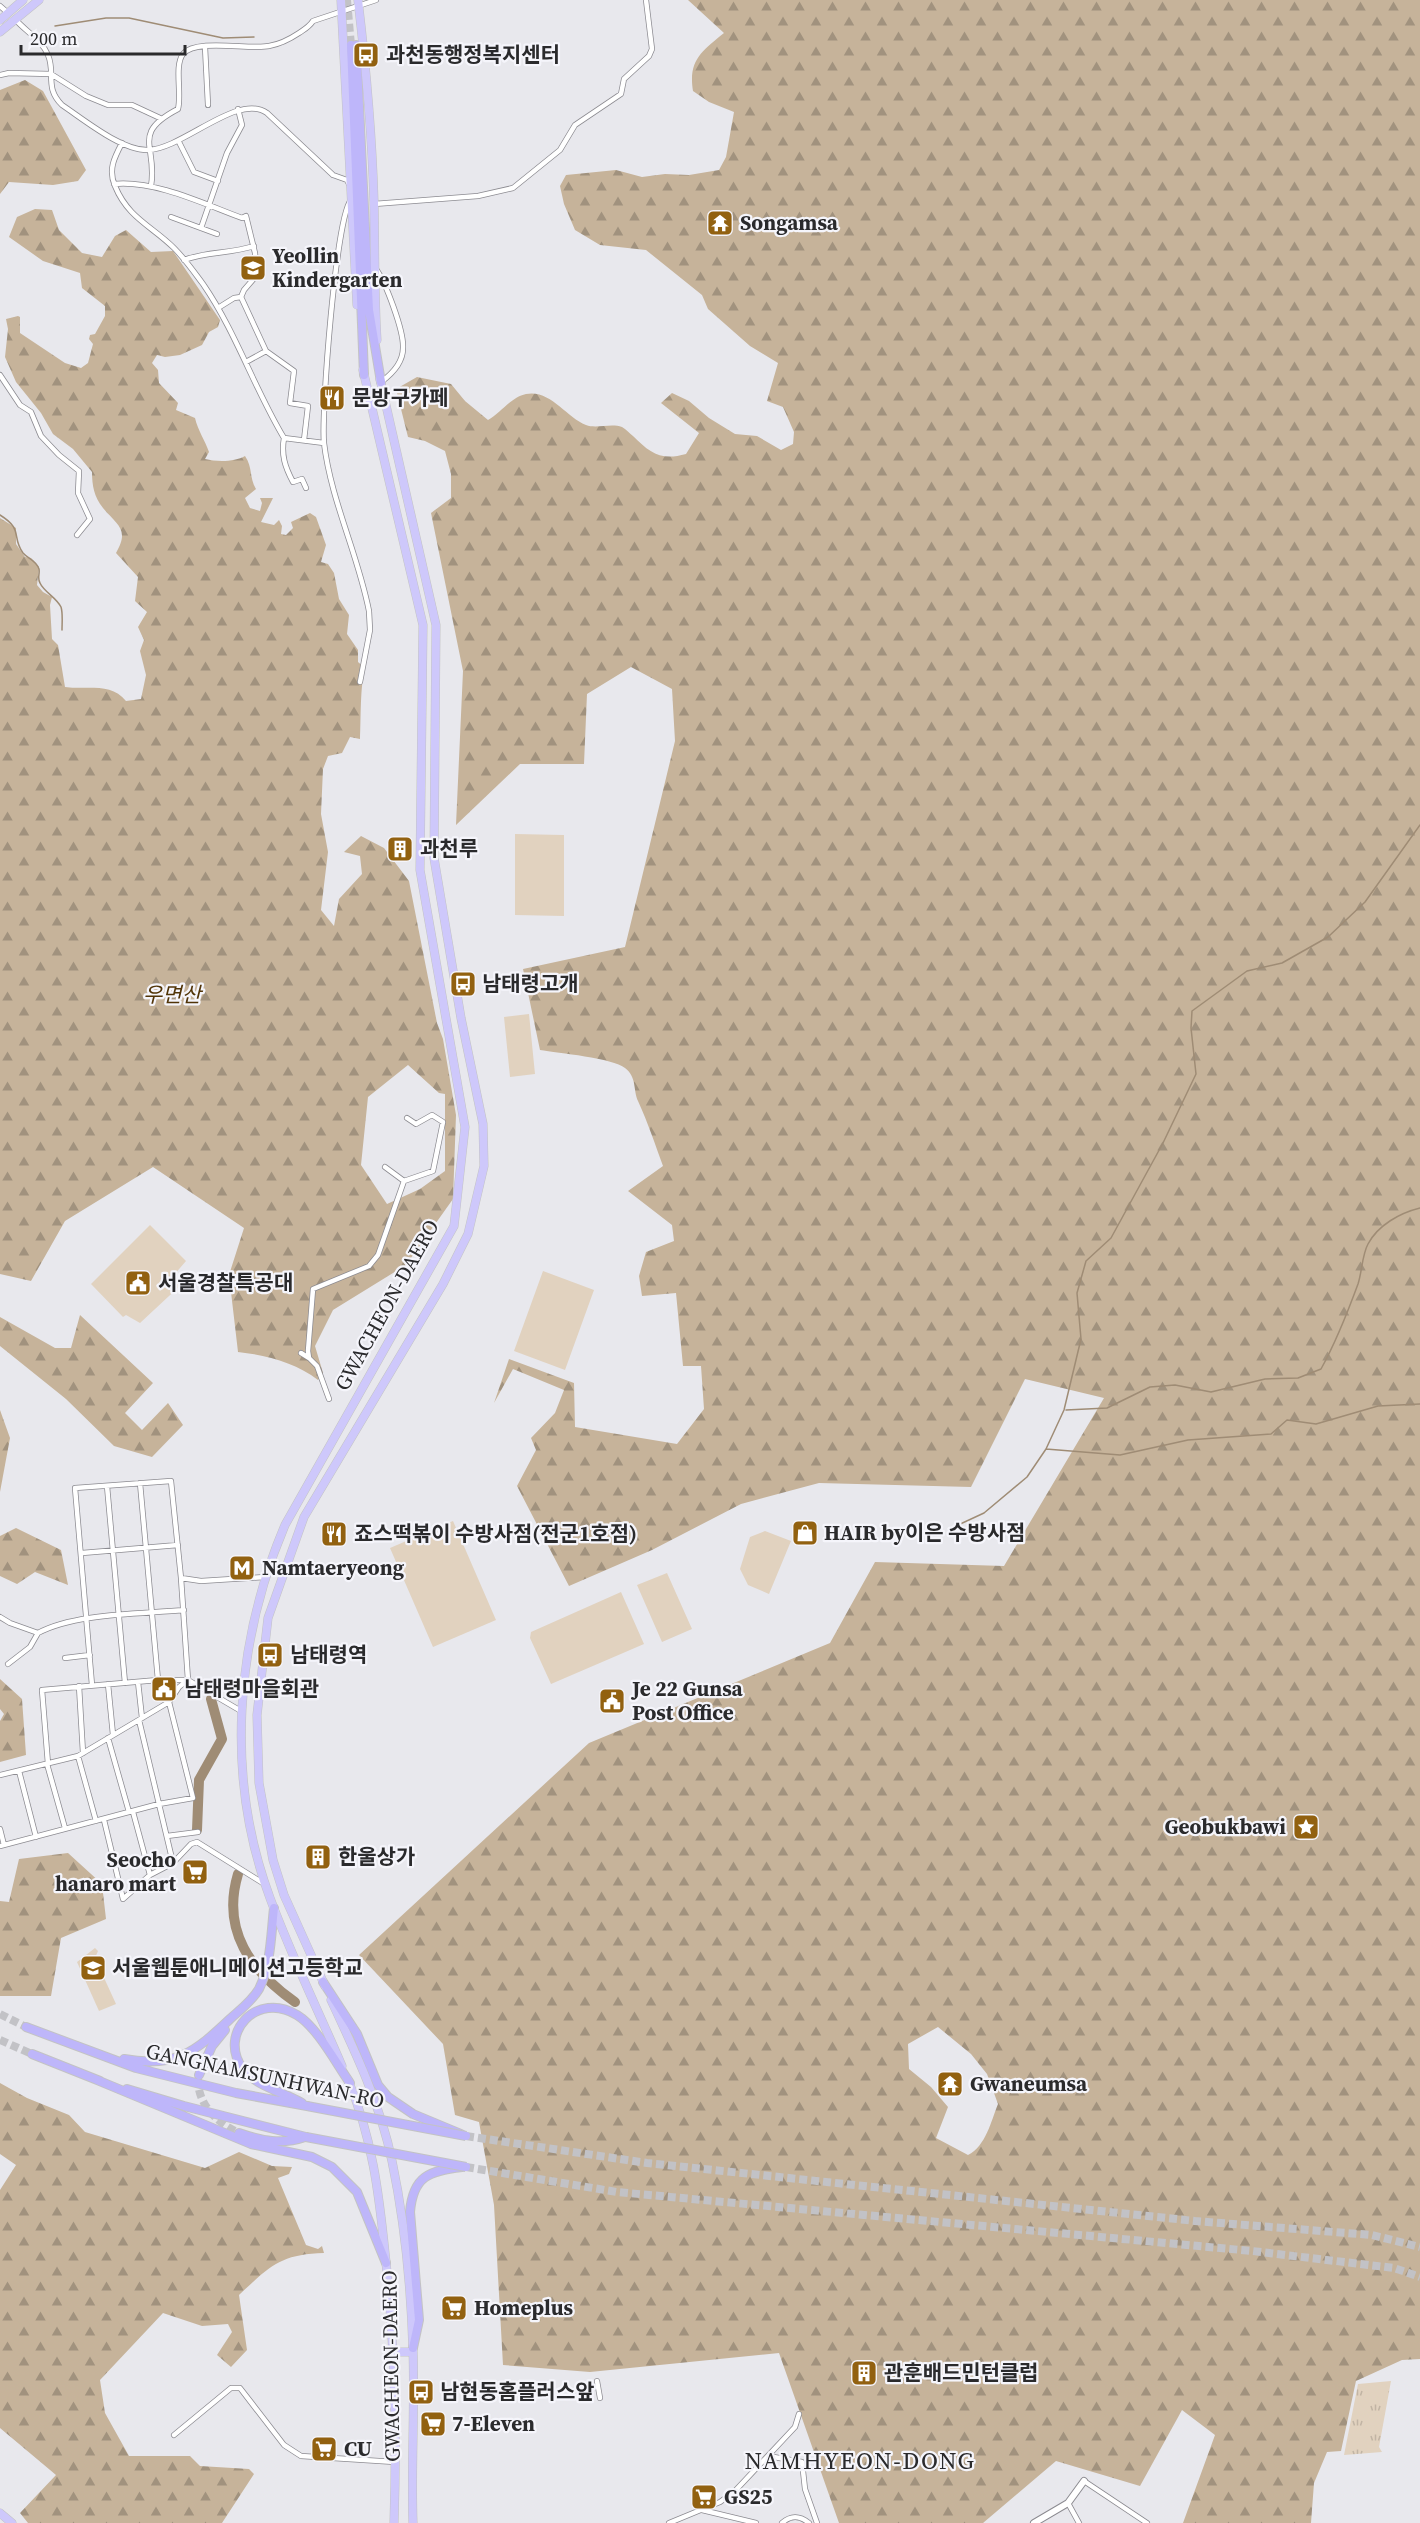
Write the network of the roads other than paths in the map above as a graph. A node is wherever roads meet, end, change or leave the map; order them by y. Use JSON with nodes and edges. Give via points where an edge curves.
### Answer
{"nodes":[{"id":1,"x":23,"y":0,"type":"edge"},
{"id":2,"x":39,"y":0,"type":"edge"},
{"id":3,"x":341,"y":0,"type":"edge"},
{"id":4,"x":376,"y":0,"type":"edge"},
{"id":5,"x":646,"y":0,"type":"edge"},
{"id":6,"x":358,"y":2,"type":"edge"},
{"id":7,"x":0,"y":6,"type":"edge"},
{"id":8,"x":8,"y":13,"type":"junction"},
{"id":9,"x":342,"y":13,"type":"junction"},
{"id":10,"x":15,"y":19,"type":"junction"},
{"id":11,"x":0,"y":20,"type":"edge"},
{"id":12,"x":0,"y":32,"type":"edge"},
{"id":13,"x":205,"y":47,"type":"junction"},
{"id":14,"x":51,"y":74,"type":"junction"},
{"id":15,"x":0,"y":75,"type":"edge"},
{"id":16,"x":208,"y":105,"type":"dead end"},
{"id":17,"x":238,"y":109,"type":"junction"},
{"id":18,"x":160,"y":118,"type":"junction"},
{"id":19,"x":179,"y":142,"type":"junction"},
{"id":20,"x":122,"y":143,"type":"junction"},
{"id":21,"x":147,"y":150,"type":"junction"},
{"id":22,"x":218,"y":181,"type":"junction"},
{"id":23,"x":114,"y":184,"type":"junction"},
{"id":24,"x":151,"y":186,"type":"junction"},
{"id":25,"x":350,"y":186,"type":"junction"},
{"id":26,"x":351,"y":200,"type":"junction"},
{"id":27,"x":374,"y":204,"type":"junction"},
{"id":28,"x":209,"y":206,"type":"junction"},
{"id":29,"x":171,"y":217,"type":"dead end"},
{"id":30,"x":201,"y":228,"type":"junction"},
{"id":31,"x":217,"y":234,"type":"dead end"},
{"id":32,"x":254,"y":246,"type":"junction"},
{"id":33,"x":184,"y":260,"type":"junction"},
{"id":34,"x":374,"y":267,"type":"junction"},
{"id":35,"x":241,"y":297,"type":"junction"},
{"id":36,"x":218,"y":308,"type":"junction"},
{"id":37,"x":266,"y":351,"type":"junction"},
{"id":38,"x":246,"y":362,"type":"junction"},
{"id":39,"x":0,"y":375,"type":"edge"},
{"id":40,"x":364,"y":375,"type":"junction"},
{"id":41,"x":381,"y":382,"type":"junction"},
{"id":42,"x":284,"y":438,"type":"junction"},
{"id":43,"x":304,"y":441,"type":"junction"},
{"id":44,"x":324,"y":443,"type":"junction"},
{"id":45,"x":306,"y":488,"type":"dead end"},
{"id":46,"x":77,"y":535,"type":"dead end"},
{"id":47,"x":360,"y":682,"type":"dead end"},
{"id":48,"x":407,"y":1118,"type":"dead end"},
{"id":49,"x":385,"y":1167,"type":"dead end"},
{"id":50,"x":404,"y":1181,"type":"junction"},
{"id":51,"x":301,"y":1353,"type":"dead end"},
{"id":52,"x":309,"y":1358,"type":"junction"},
{"id":53,"x":328,"y":1399,"type":"dead end"},
{"id":54,"x":344,"y":1420,"type":"junction"},
{"id":55,"x":357,"y":1427,"type":"junction"},
{"id":56,"x":140,"y":1483,"type":"junction"},
{"id":57,"x":107,"y":1486,"type":"junction"},
{"id":58,"x":178,"y":1545,"type":"junction"},
{"id":59,"x":145,"y":1548,"type":"junction"},
{"id":60,"x":112,"y":1551,"type":"junction"},
{"id":61,"x":82,"y":1554,"type":"junction"},
{"id":62,"x":265,"y":1577,"type":"junction"},
{"id":63,"x":181,"y":1578,"type":"junction"},
{"id":64,"x":184,"y":1610,"type":"junction"},
{"id":65,"x":151,"y":1613,"type":"junction"},
{"id":66,"x":119,"y":1616,"type":"junction"},
{"id":67,"x":0,"y":1617,"type":"edge"},
{"id":68,"x":87,"y":1619,"type":"junction"},
{"id":69,"x":38,"y":1633,"type":"junction"},
{"id":70,"x":90,"y":1655,"type":"junction"},
{"id":71,"x":64,"y":1658,"type":"dead end"},
{"id":72,"x":8,"y":1664,"type":"dead end"},
{"id":73,"x":158,"y":1680,"type":"junction"},
{"id":74,"x":188,"y":1680,"type":"junction"},
{"id":75,"x":138,"y":1682,"type":"junction"},
{"id":76,"x":124,"y":1683,"type":"junction"},
{"id":77,"x":108,"y":1684,"type":"junction"},
{"id":78,"x":92,"y":1685,"type":"junction"},
{"id":79,"x":79,"y":1686,"type":"junction"},
{"id":80,"x":169,"y":1702,"type":"junction"},
{"id":81,"x":242,"y":1711,"type":"junction"},
{"id":82,"x":257,"y":1715,"type":"junction"},
{"id":83,"x":141,"y":1719,"type":"junction"},
{"id":84,"x":111,"y":1737,"type":"junction"},
{"id":85,"x":80,"y":1755,"type":"junction"},
{"id":86,"x":48,"y":1764,"type":"junction"},
{"id":87,"x":19,"y":1771,"type":"junction"},
{"id":88,"x":0,"y":1776,"type":"edge"},
{"id":89,"x":159,"y":1804,"type":"junction"},
{"id":90,"x":131,"y":1812,"type":"junction"},
{"id":91,"x":104,"y":1820,"type":"junction"},
{"id":92,"x":96,"y":1821,"type":"junction"},
{"id":93,"x":65,"y":1828,"type":"junction"},
{"id":94,"x":0,"y":1829,"type":"edge"},
{"id":95,"x":198,"y":1832,"type":"dead end"},
{"id":96,"x":36,"y":1836,"type":"junction"},
{"id":97,"x":167,"y":1836,"type":"junction"},
{"id":98,"x":2,"y":1845,"type":"edge"},
{"id":99,"x":173,"y":1863,"type":"junction"},
{"id":100,"x":150,"y":1875,"type":"junction"},
{"id":101,"x":266,"y":1885,"type":"junction"},
{"id":102,"x":284,"y":1895,"type":"junction"},
{"id":103,"x":270,"y":1898,"type":"junction"},
{"id":104,"x":274,"y":1908,"type":"junction"},
{"id":105,"x":323,"y":1982,"type":"junction"},
{"id":106,"x":251,"y":2000,"type":"junction"},
{"id":107,"x":26,"y":2027,"type":"tunnel mouth"},
{"id":108,"x":32,"y":2054,"type":"tunnel mouth"},
{"id":109,"x":100,"y":2054,"type":"junction"},
{"id":110,"x":199,"y":2075,"type":"tunnel mouth"},
{"id":111,"x":97,"y":2080,"type":"junction"},
{"id":112,"x":350,"y":2083,"type":"junction"},
{"id":113,"x":307,"y":2106,"type":"junction"},
{"id":114,"x":239,"y":2133,"type":"tunnel mouth"},
{"id":115,"x":306,"y":2137,"type":"junction"},
{"id":116,"x":386,"y":2263,"type":"junction"},
{"id":117,"x":413,"y":2350,"type":"junction"},
{"id":118,"x":393,"y":2352,"type":"junction"},
{"id":119,"x":597,"y":2381,"type":"dead end"},
{"id":120,"x":600,"y":2398,"type":"dead end"},
{"id":121,"x":799,"y":2414,"type":"dead end"},
{"id":122,"x":174,"y":2435,"type":"dead end"},
{"id":123,"x":768,"y":2456,"type":"junction"},
{"id":124,"x":396,"y":2462,"type":"junction"},
{"id":125,"x":1084,"y":2481,"type":"joint"},
{"id":126,"x":1068,"y":2503,"type":"junction"},
{"id":127,"x":702,"y":2510,"type":"junction"},
{"id":128,"x":0,"y":2513,"type":"edge"},
{"id":129,"x":12,"y":2523,"type":"edge"},
{"id":130,"x":394,"y":2523,"type":"edge"},
{"id":131,"x":413,"y":2523,"type":"edge"},
{"id":132,"x":669,"y":2523,"type":"edge"},
{"id":133,"x":757,"y":2523,"type":"edge"},
{"id":134,"x":782,"y":2523,"type":"edge"},
{"id":135,"x":809,"y":2523,"type":"edge"},
{"id":136,"x":817,"y":2523,"type":"edge"},
{"id":137,"x":1034,"y":2523,"type":"edge"},
{"id":138,"x":1078,"y":2523,"type":"edge"},
{"id":139,"x":1147,"y":2523,"type":"edge"}],
"edges":[{"from":1,"to":8,"type":"main road"},
{"from":2,"to":10,"type":"main road"},
{"from":3,"to":9,"type":"main road","name":"GWACHEON-DAERO"},
{"from":4,"to":6,"type":"street"},
{"from":5,"to":27,"type":"street","via":[[652,43],[649,56],[624,79],[621,94],[575,125],[560,150],[513,188],[478,196]]},
{"from":6,"to":9,"type":"street"},
{"from":6,"to":27,"type":"main road"},
{"from":7,"to":8,"type":"street"},
{"from":8,"to":11,"type":"main road"},
{"from":9,"to":13,"type":"street","via":[[313,21],[288,40],[268,46]]},
{"from":9,"to":25,"type":"main road","name":"GWACHEON-DAERO"},
{"from":10,"to":12,"type":"main road"},
{"from":10,"to":14,"type":"street","via":[[48,55]]},
{"from":13,"to":16,"type":"street"},
{"from":13,"to":18,"type":"street","via":[[183,54],[179,64],[178,109]]},
{"from":14,"to":15,"type":"street"},
{"from":14,"to":18,"type":"street","via":[[108,105],[132,105]]},
{"from":14,"to":20,"type":"street","via":[[54,96],[62,105]]},
{"from":17,"to":19,"type":"street"},
{"from":17,"to":22,"type":"street","via":[[242,125]]},
{"from":17,"to":25,"type":"street","via":[[260,109]]},
{"from":18,"to":21,"type":"street","via":[[150,130]]},
{"from":19,"to":21,"type":"street"},
{"from":19,"to":22,"type":"street","via":[[194,172]]},
{"from":20,"to":21,"type":"street"},
{"from":20,"to":23,"type":"street","via":[[111,173]]},
{"from":21,"to":24,"type":"street","via":[[153,171]]},
{"from":22,"to":28,"type":"street"},
{"from":23,"to":24,"type":"street"},
{"from":23,"to":33,"type":"street","via":[[135,218]]},
{"from":24,"to":28,"type":"street"},
{"from":25,"to":26,"type":"main road","name":"GWACHEON-DAERO"},
{"from":26,"to":40,"type":"main road","name":"GWACHEON-DAERO"},
{"from":26,"to":44,"type":"street","via":[[343,217],[331,315]]},
{"from":27,"to":34,"type":"main road"},
{"from":28,"to":30,"type":"street"},
{"from":28,"to":32,"type":"street","via":[[246,216]]},
{"from":29,"to":30,"type":"street"},
{"from":30,"to":31,"type":"street"},
{"from":32,"to":33,"type":"street"},
{"from":32,"to":35,"type":"street","via":[[256,275]]},
{"from":33,"to":36,"type":"street"},
{"from":34,"to":41,"type":"main road"},
{"from":34,"to":41,"type":"street","via":[[383,279],[404,350],[395,370]]},
{"from":35,"to":36,"type":"street"},
{"from":35,"to":37,"type":"street"},
{"from":36,"to":38,"type":"street"},
{"from":37,"to":38,"type":"street"},
{"from":37,"to":43,"type":"street","via":[[294,371],[290,403],[308,406]]},
{"from":38,"to":42,"type":"street"},
{"from":39,"to":46,"type":"street","via":[[20,405],[31,412],[41,435],[79,471],[78,493],[90,519]]},
{"from":40,"to":41,"type":"highway","via":[[353,45],[369,310]]},
{"from":40,"to":54,"type":"main road","name":"GWACHEON-DAERO","via":[[423,625],[420,870],[465,1127],[454,1226]]},
{"from":41,"to":55,"type":"main road","name":"GWACHEON-DAERO","via":[[436,625],[434,858],[483,1124],[484,1166],[468,1234]]},
{"from":42,"to":43,"type":"street"},
{"from":42,"to":45,"type":"street","via":[[282,453],[287,470],[294,482],[302,479]]},
{"from":43,"to":44,"type":"street"},
{"from":44,"to":47,"type":"street","via":[[369,611],[370,630]]},
{"from":48,"to":50,"type":"street","via":[[416,1124],[432,1115],[443,1122],[433,1171]]},
{"from":49,"to":50,"type":"street"},
{"from":50,"to":52,"type":"street","via":[[378,1255],[369,1266],[312,1289]]},
{"from":51,"to":52,"type":"street"},
{"from":52,"to":53,"type":"street","via":[[317,1366]]},
{"from":54,"to":55,"type":"main road"},
{"from":54,"to":62,"type":"main road","name":"GWACHEON-DAERO","via":[[285,1525]]},
{"from":55,"to":82,"type":"main road","name":"GWACHEON-DAERO","via":[[304,1517],[286,1562],[268,1617]]},
{"from":56,"to":57,"type":"street"},
{"from":56,"to":58,"type":"street","via":[[171,1481]]},
{"from":56,"to":59,"type":"street"},
{"from":57,"to":60,"type":"street"},
{"from":57,"to":61,"type":"street","via":[[75,1488]]},
{"from":58,"to":59,"type":"street"},
{"from":58,"to":63,"type":"street"},
{"from":59,"to":60,"type":"street"},
{"from":59,"to":65,"type":"street"},
{"from":60,"to":61,"type":"street"},
{"from":60,"to":66,"type":"street"},
{"from":61,"to":68,"type":"street"},
{"from":62,"to":63,"type":"street","via":[[201,1581]]},
{"from":62,"to":81,"type":"main road","name":"GWACHEON-DAERO","via":[[246,1658]]},
{"from":63,"to":64,"type":"street"},
{"from":64,"to":65,"type":"street"},
{"from":64,"to":74,"type":"street"},
{"from":65,"to":66,"type":"street"},
{"from":65,"to":73,"type":"street"},
{"from":66,"to":68,"type":"street"},
{"from":66,"to":76,"type":"street"},
{"from":67,"to":69,"type":"street"},
{"from":68,"to":69,"type":"street","via":[[52,1625]]},
{"from":68,"to":70,"type":"street"},
{"from":69,"to":72,"type":"street","via":[[30,1647]]},
{"from":70,"to":71,"type":"street"},
{"from":70,"to":78,"type":"street"},
{"from":73,"to":74,"type":"street"},
{"from":73,"to":75,"type":"street"},
{"from":74,"to":80,"type":"street"},
{"from":74,"to":81,"type":"street"},
{"from":75,"to":76,"type":"street"},
{"from":75,"to":83,"type":"street"},
{"from":76,"to":77,"type":"street"},
{"from":77,"to":78,"type":"street"},
{"from":77,"to":84,"type":"street"},
{"from":78,"to":79,"type":"street"},
{"from":79,"to":85,"type":"street"},
{"from":79,"to":86,"type":"street","via":[[42,1690]]},
{"from":80,"to":83,"type":"street"},
{"from":80,"to":89,"type":"street","via":[[193,1798]]},
{"from":81,"to":82,"type":"main road"},
{"from":81,"to":101,"type":"main road","name":"GWACHEON-DAERO","via":[[247,1811]]},
{"from":82,"to":102,"type":"main road","name":"GWACHEON-DAERO","via":[[259,1783],[273,1860]]},
{"from":83,"to":84,"type":"street"},
{"from":83,"to":89,"type":"street"},
{"from":84,"to":85,"type":"street"},
{"from":84,"to":90,"type":"street"},
{"from":85,"to":86,"type":"street"},
{"from":85,"to":92,"type":"street"},
{"from":86,"to":87,"type":"street"},
{"from":86,"to":93,"type":"street"},
{"from":87,"to":88,"type":"street"},
{"from":87,"to":96,"type":"street"},
{"from":89,"to":90,"type":"street"},
{"from":89,"to":97,"type":"street"},
{"from":90,"to":91,"type":"street"},
{"from":90,"to":100,"type":"street"},
{"from":91,"to":92,"type":"street"},
{"from":91,"to":100,"type":"street","via":[[123,1899]]},
{"from":92,"to":93,"type":"street"},
{"from":93,"to":96,"type":"street"},
{"from":94,"to":98,"type":"street"},
{"from":95,"to":97,"type":"street"},
{"from":96,"to":98,"type":"street"},
{"from":97,"to":99,"type":"street"},
{"from":99,"to":100,"type":"street"},
{"from":99,"to":101,"type":"street","via":[[197,1842]]},
{"from":101,"to":103,"type":"main road","name":"GWACHEON-DAERO"},
{"from":102,"to":103,"type":"main road"},
{"from":102,"to":105,"type":"main road","name":"GWACHEON-DAERO"},
{"from":103,"to":104,"type":"main road","name":"GWACHEON-DAERO"},
{"from":104,"to":106,"type":"highway","via":[[268,1958],[260,1987]]},
{"from":104,"to":112,"type":"main road","name":"GWACHEON-DAERO"},
{"from":105,"to":113,"type":"highway","name":"GANGNAMSUNHWAN-RO","bridge":true,"via":[[357,2034],[378,2085],[401,2107],[466,2136]]},
{"from":105,"to":117,"type":"main road","name":"GWACHEON-DAERO","via":[[350,2038],[392,2159],[405,2239]]},
{"from":106,"to":109,"type":"highway","via":[[210,2038],[183,2056],[150,2062]]},
{"from":106,"to":110,"type":"highway","via":[[212,2046]]},
{"from":107,"to":109,"type":"highway","name":"GANGNAMSUNHWAN-RO"},
{"from":108,"to":111,"type":"highway","name":"GANGNAMSUNHWAN-RO"},
{"from":109,"to":113,"type":"highway","name":"GANGNAMSUNHWAN-RO","via":[[188,2082]]},
{"from":111,"to":115,"type":"highway","name":"GANGNAMSUNHWAN-RO"},
{"from":111,"to":116,"type":"highway","via":[[251,2144],[312,2157],[332,2167],[357,2192]]},
{"from":112,"to":113,"type":"highway","via":[[299,2016],[281,2007],[257,2010],[237,2032],[237,2059],[251,2077]]},
{"from":112,"to":116,"type":"main road","name":"GWACHEON-DAERO","via":[[368,2136]]},
{"from":114,"to":115,"type":"highway","via":[[277,2142]]},
{"from":115,"to":117,"type":"highway","name":"GANGNAMSUNHWAN-RO","bridge":true,"via":[[466,2167],[430,2173],[419,2181],[411,2197],[419,2320]]},
{"from":116,"to":118,"type":"main road","name":"GWACHEON-DAERO"},
{"from":117,"to":118,"type":"main road"},
{"from":117,"to":131,"type":"main road","name":"GWACHEON-DAERO"},
{"from":118,"to":124,"type":"main road","name":"GWACHEON-DAERO"},
{"from":119,"to":120,"type":"street"},
{"from":121,"to":123,"type":"street","via":[[795,2427]]},
{"from":122,"to":124,"type":"street","via":[[231,2388],[240,2388],[284,2445],[301,2456]]},
{"from":123,"to":127,"type":"street","via":[[734,2492]]},
{"from":123,"to":136,"type":"street","via":[[802,2463]]},
{"from":124,"to":130,"type":"main road","name":"GWACHEON-DAERO"},
{"from":125,"to":126,"type":"street"},
{"from":125,"to":139,"type":"street"},
{"from":126,"to":137,"type":"street"},
{"from":126,"to":138,"type":"street"},
{"from":127,"to":132,"type":"street"},
{"from":127,"to":133,"type":"street"},
{"from":128,"to":129,"type":"main road"},
{"from":134,"to":135,"type":"street","via":[[793,2517]]}]}
